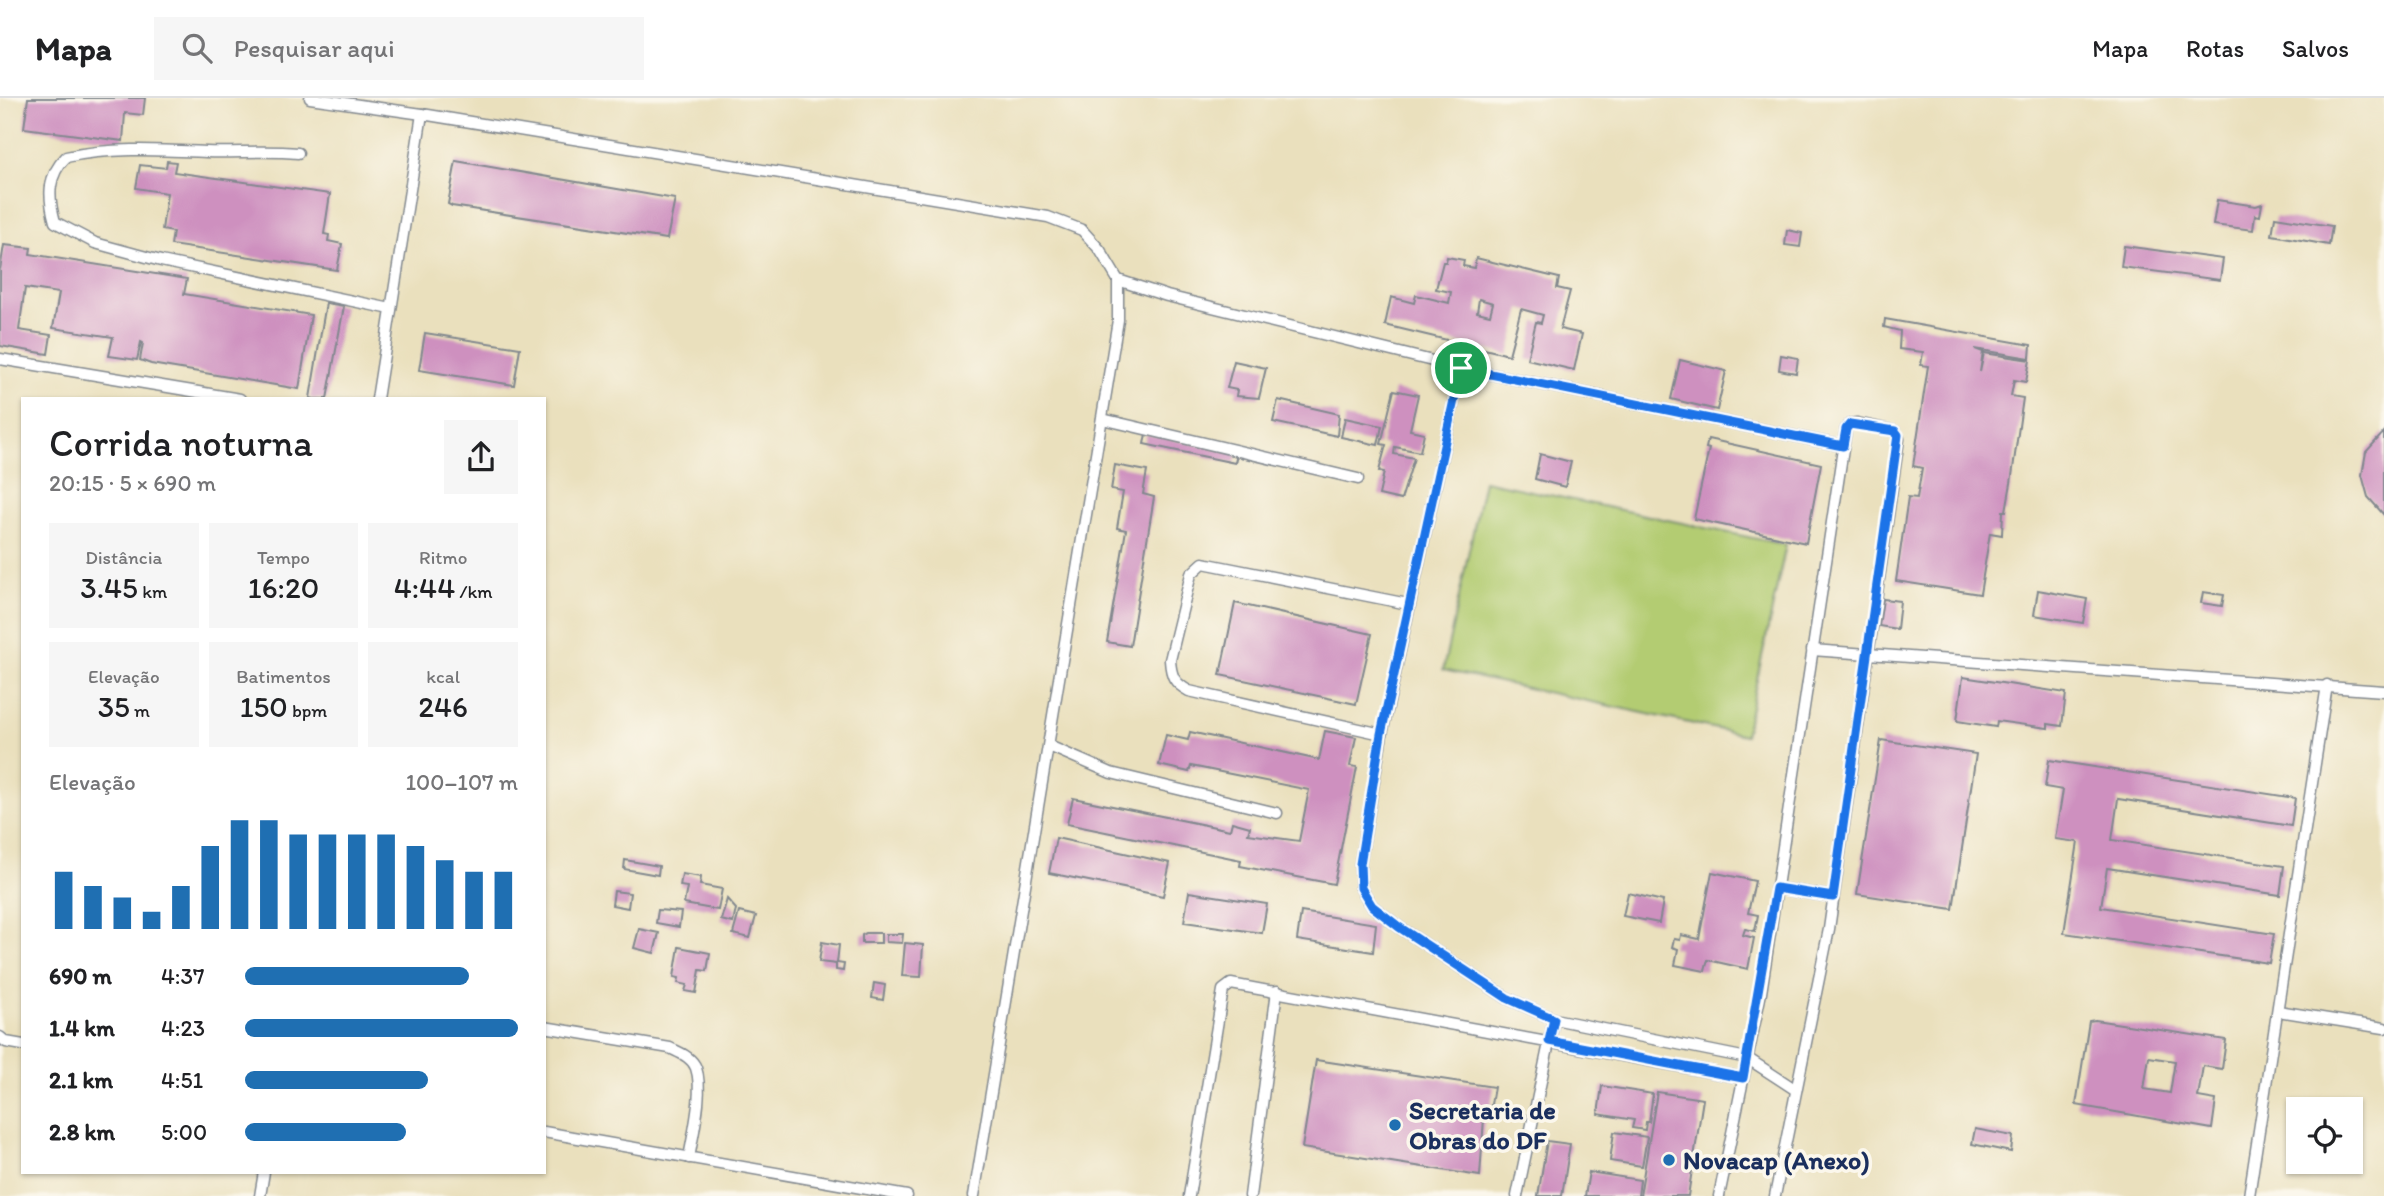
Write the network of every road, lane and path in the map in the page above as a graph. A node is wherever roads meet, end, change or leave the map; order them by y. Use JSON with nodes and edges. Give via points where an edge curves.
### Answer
{"nodes":[{"id":1,"x":310,"y":98,"type":"edge"},
{"id":2,"x":422,"y":114,"type":"junction"},
{"id":3,"x":298,"y":153,"type":"dead end"},
{"id":4,"x":1118,"y":280,"type":"junction"},
{"id":5,"x":391,"y":309,"type":"junction"},
{"id":6,"x":0,"y":359,"type":"edge"},
{"id":7,"x":1461,"y":368,"type":"junction"},
{"id":8,"x":228,"y":397,"type":"edge"},
{"id":9,"x":377,"y":397,"type":"edge"},
{"id":10,"x":1102,"y":419,"type":"junction"},
{"id":11,"x":1843,"y":446,"type":"junction"},
{"id":12,"x":1358,"y":479,"type":"dead end"},
{"id":13,"x":1408,"y":604,"type":"junction"},
{"id":14,"x":1812,"y":650,"type":"junction"},
{"id":15,"x":1867,"y":653,"type":"junction"},
{"id":16,"x":2327,"y":685,"type":"junction"},
{"id":17,"x":2384,"y":691,"type":"edge"},
{"id":18,"x":1381,"y":734,"type":"junction"},
{"id":19,"x":1049,"y":746,"type":"junction"},
{"id":20,"x":1277,"y":813,"type":"dead end"},
{"id":21,"x":1776,"y":888,"type":"junction"},
{"id":22,"x":1833,"y":897,"type":"junction"},
{"id":23,"x":1277,"y":991,"type":"junction"},
{"id":24,"x":2278,"y":1011,"type":"junction"},
{"id":25,"x":1554,"y":1019,"type":"junction"},
{"id":26,"x":546,"y":1027,"type":"edge"},
{"id":27,"x":2384,"y":1028,"type":"edge"},
{"id":28,"x":2,"y":1041,"type":"edge"},
{"id":29,"x":1549,"y":1041,"type":"junction"},
{"id":30,"x":21,"y":1045,"type":"edge"},
{"id":31,"x":1747,"y":1058,"type":"junction"},
{"id":32,"x":1743,"y":1078,"type":"junction"},
{"id":33,"x":1796,"y":1090,"type":"junction"},
{"id":34,"x":546,"y":1132,"type":"edge"},
{"id":35,"x":689,"y":1158,"type":"junction"},
{"id":36,"x":264,"y":1174,"type":"edge"},
{"id":37,"x":260,"y":1196,"type":"edge"},
{"id":38,"x":907,"y":1196,"type":"edge"},
{"id":39,"x":974,"y":1196,"type":"edge"},
{"id":40,"x":1189,"y":1196,"type":"edge"},
{"id":41,"x":1250,"y":1196,"type":"edge"},
{"id":42,"x":1517,"y":1196,"type":"edge"},
{"id":43,"x":1719,"y":1196,"type":"edge"},
{"id":44,"x":1775,"y":1196,"type":"edge"},
{"id":45,"x":2249,"y":1196,"type":"edge"}],
"edges":[{"from":1,"to":2,"type":"lane"},
{"from":2,"to":4,"type":"lane","via":[[1048,217],[1082,230]]},
{"from":2,"to":5,"type":"lane"},
{"from":3,"to":5,"type":"lane","via":[[157,149],[66,157],[55,167],[51,180],[51,209],[55,222],[95,243]]},
{"from":4,"to":7,"type":"lane"},
{"from":4,"to":10,"type":"lane","via":[[1118,320]]},
{"from":5,"to":9,"type":"lane"},
{"from":6,"to":8,"type":"lane"},
{"from":7,"to":11,"type":"lane"},
{"from":7,"to":13,"type":"lane"},
{"from":10,"to":12,"type":"lane"},
{"from":10,"to":19,"type":"lane"},
{"from":11,"to":14,"type":"lane"},
{"from":11,"to":15,"type":"lane","via":[[1850,424],[1895,431],[1899,439]]},
{"from":13,"to":18,"type":"lane"},
{"from":13,"to":18,"type":"lane","via":[[1203,564],[1192,574],[1170,660],[1176,684],[1189,691]]},
{"from":14,"to":15,"type":"lane"},
{"from":14,"to":21,"type":"lane"},
{"from":15,"to":16,"type":"lane"},
{"from":15,"to":22,"type":"lane"},
{"from":16,"to":17,"type":"lane"},
{"from":16,"to":24,"type":"lane"},
{"from":18,"to":25,"type":"lane","via":[[1360,864],[1361,888],[1372,906],[1507,998]]},
{"from":19,"to":20,"type":"lane","via":[[1111,773]]},
{"from":19,"to":39,"type":"lane"},
{"from":21,"to":22,"type":"lane"},
{"from":21,"to":31,"type":"lane"},
{"from":22,"to":33,"type":"lane"},
{"from":23,"to":29,"type":"lane"},
{"from":23,"to":40,"type":"lane","via":[[1231,984],[1223,990]]},
{"from":23,"to":41,"type":"lane"},
{"from":24,"to":27,"type":"lane"},
{"from":24,"to":45,"type":"lane"},
{"from":25,"to":29,"type":"lane"},
{"from":25,"to":31,"type":"lane"},
{"from":26,"to":35,"type":"lane","via":[[670,1048],[688,1056],[696,1069],[698,1106]]},
{"from":28,"to":30,"type":"lane"},
{"from":29,"to":32,"type":"lane"},
{"from":29,"to":42,"type":"lane"},
{"from":31,"to":32,"type":"lane"},
{"from":31,"to":33,"type":"lane"},
{"from":32,"to":43,"type":"lane"},
{"from":33,"to":44,"type":"lane"},
{"from":34,"to":35,"type":"lane"},
{"from":35,"to":38,"type":"lane"},
{"from":36,"to":37,"type":"lane"}]}
